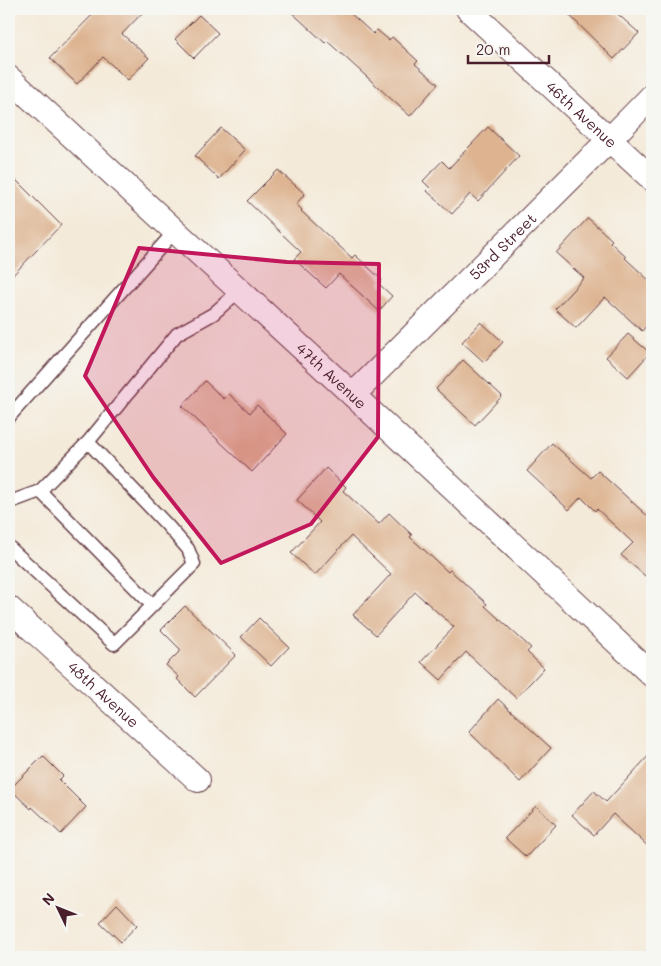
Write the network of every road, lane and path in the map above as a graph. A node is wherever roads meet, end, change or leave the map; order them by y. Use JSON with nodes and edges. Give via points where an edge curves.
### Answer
{"nodes":[{"id":1,"x":468,"y":9,"type":"edge"},
{"id":2,"x":9,"y":78,"type":"edge"},
{"id":3,"x":652,"y":96,"type":"edge"},
{"id":4,"x":610,"y":140,"type":"junction"},
{"id":5,"x":652,"y":179,"type":"edge"},
{"id":6,"x":175,"y":231,"type":"junction"},
{"id":7,"x":240,"y":291,"type":"junction"},
{"id":8,"x":352,"y":395,"type":"junction"},
{"id":9,"x":9,"y":417,"type":"edge"},
{"id":10,"x":88,"y":442,"type":"junction"},
{"id":11,"x":40,"y":491,"type":"junction"},
{"id":12,"x":9,"y":501,"type":"edge"},
{"id":13,"x":9,"y":547,"type":"edge"},
{"id":14,"x":152,"y":605,"type":"junction"},
{"id":15,"x":9,"y":608,"type":"edge"},
{"id":16,"x":652,"y":675,"type":"edge"},
{"id":17,"x":198,"y":780,"type":"dead end"}],
"edges":[{"from":1,"to":4,"type":"street","name":"46th Avenue"},
{"from":2,"to":6,"type":"street","name":"47th Avenue"},
{"from":3,"to":4,"type":"street","name":"53rd Street"},
{"from":4,"to":5,"type":"street","name":"46th Avenue"},
{"from":4,"to":8,"type":"street","name":"53rd Street"},
{"from":6,"to":7,"type":"street","name":"47th Avenue"},
{"from":6,"to":9,"type":"lane"},
{"from":7,"to":8,"type":"street","name":"47th Avenue"},
{"from":7,"to":10,"type":"lane","via":[[213,314],[177,334]]},
{"from":8,"to":16,"type":"street","name":"47th Avenue"},
{"from":10,"to":11,"type":"lane"},
{"from":10,"to":14,"type":"lane","via":[[167,525],[188,550],[194,564]]},
{"from":11,"to":12,"type":"lane"},
{"from":11,"to":14,"type":"lane"},
{"from":13,"to":14,"type":"lane","via":[[114,644]]},
{"from":15,"to":17,"type":"street","name":"48th Avenue"}]}
